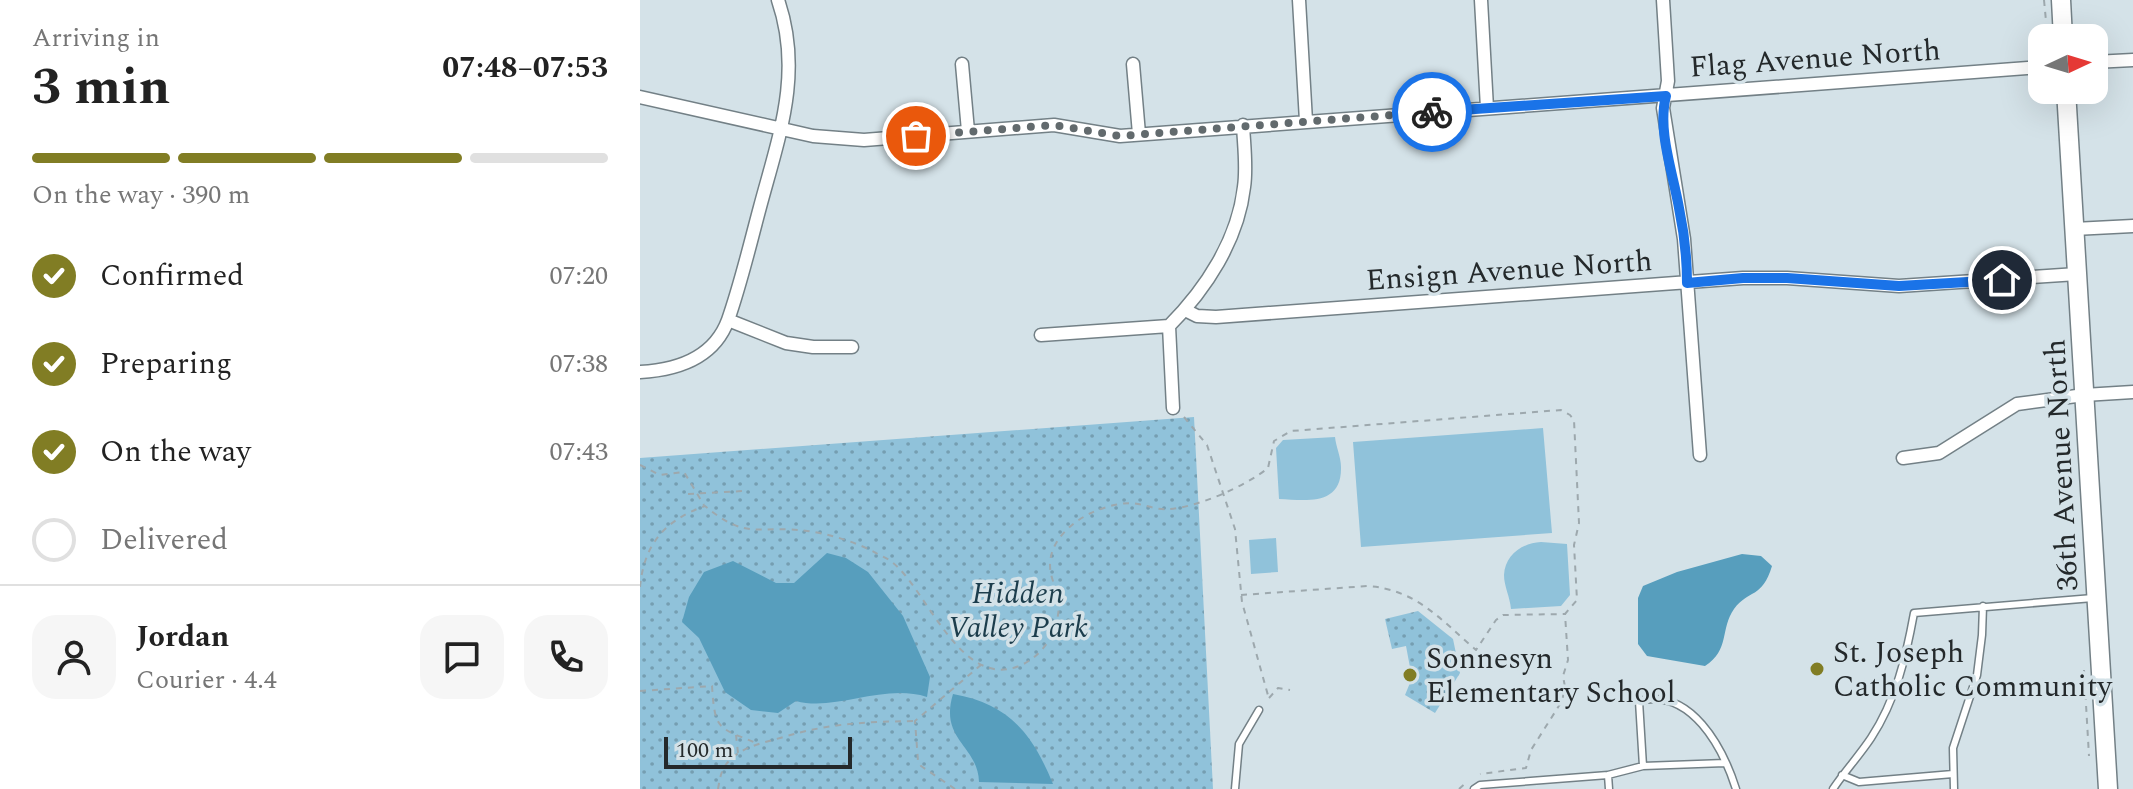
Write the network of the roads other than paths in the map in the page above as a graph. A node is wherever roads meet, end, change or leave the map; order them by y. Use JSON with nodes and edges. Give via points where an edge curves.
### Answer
{"nodes":[{"id":1,"x":778,"y":0,"type":"edge"},
{"id":2,"x":1299,"y":0,"type":"edge"},
{"id":3,"x":1481,"y":0,"type":"edge"},
{"id":4,"x":1663,"y":0,"type":"edge"},
{"id":5,"x":2061,"y":0,"type":"edge"},
{"id":6,"x":2062,"y":24,"type":"edge"},
{"id":7,"x":2133,"y":60,"type":"edge"},
{"id":8,"x":2108,"y":61,"type":"edge"},
{"id":9,"x":962,"y":64,"type":"dead end"},
{"id":10,"x":1133,"y":64,"type":"dead end"},
{"id":11,"x":2028,"y":68,"type":"edge"},
{"id":12,"x":1666,"y":96,"type":"junction"},
{"id":13,"x":640,"y":97,"type":"edge"},
{"id":14,"x":2067,"y":104,"type":"edge"},
{"id":15,"x":1487,"y":108,"type":"junction"},
{"id":16,"x":1306,"y":121,"type":"junction"},
{"id":17,"x":1243,"y":125,"type":"junction"},
{"id":18,"x":781,"y":128,"type":"junction"},
{"id":19,"x":968,"y":131,"type":"junction"},
{"id":20,"x":1139,"y":134,"type":"junction"},
{"id":21,"x":2133,"y":226,"type":"edge"},
{"id":22,"x":2074,"y":229,"type":"junction"},
{"id":23,"x":2077,"y":274,"type":"junction"},
{"id":24,"x":1687,"y":283,"type":"junction"},
{"id":25,"x":1185,"y":310,"type":"junction"},
{"id":26,"x":728,"y":320,"type":"junction"},
{"id":27,"x":1169,"y":326,"type":"junction"},
{"id":28,"x":1041,"y":335,"type":"dead end"},
{"id":29,"x":852,"y":347,"type":"dead end"},
{"id":30,"x":640,"y":372,"type":"edge"},
{"id":31,"x":2133,"y":392,"type":"edge"},
{"id":32,"x":2084,"y":395,"type":"junction"},
{"id":33,"x":1173,"y":408,"type":"road end"},
{"id":34,"x":1700,"y":455,"type":"dead end"},
{"id":35,"x":1903,"y":458,"type":"dead end"},
{"id":36,"x":2097,"y":598,"type":"junction"},
{"id":37,"x":1983,"y":606,"type":"junction"},
{"id":38,"x":1259,"y":710,"type":"dead end"},
{"id":39,"x":1725,"y":763,"type":"junction"},
{"id":40,"x":1643,"y":766,"type":"junction"},
{"id":41,"x":1953,"y":774,"type":"junction"},
{"id":42,"x":1608,"y":775,"type":"junction"},
{"id":43,"x":1842,"y":775,"type":"junction"},
{"id":44,"x":1235,"y":789,"type":"edge"},
{"id":45,"x":1474,"y":789,"type":"edge"},
{"id":46,"x":1609,"y":789,"type":"edge"},
{"id":47,"x":1736,"y":789,"type":"edge"},
{"id":48,"x":1833,"y":789,"type":"edge"},
{"id":49,"x":1954,"y":789,"type":"edge"},
{"id":50,"x":2108,"y":789,"type":"edge"}],
"edges":[{"from":1,"to":18,"type":"street","via":[[790,62]]},
{"from":2,"to":16,"type":"street"},
{"from":3,"to":15,"type":"street"},
{"from":4,"to":12,"type":"street"},
{"from":5,"to":6,"type":"street"},
{"from":7,"to":8,"type":"street"},
{"from":9,"to":19,"type":"street"},
{"from":10,"to":20,"type":"street"},
{"from":11,"to":12,"type":"street","name":"Flag Avenue North"},
{"from":12,"to":15,"type":"street","name":"Flag Avenue North"},
{"from":12,"to":24,"type":"street","via":[[1664,122]]},
{"from":13,"to":18,"type":"street","name":"Flag Avenue North"},
{"from":14,"to":22,"type":"street","name":"36th Avenue North"},
{"from":15,"to":16,"type":"street","name":"Flag Avenue North"},
{"from":16,"to":17,"type":"street","name":"Flag Avenue North"},
{"from":17,"to":20,"type":"street","name":"Flag Avenue North"},
{"from":17,"to":25,"type":"street","via":[[1245,186],[1238,218],[1211,276]]},
{"from":18,"to":19,"type":"street","name":"Flag Avenue North","via":[[864,140]]},
{"from":18,"to":26,"type":"street"},
{"from":19,"to":20,"type":"street","name":"Flag Avenue North","via":[[1054,125]]},
{"from":21,"to":22,"type":"street"},
{"from":22,"to":23,"type":"street","name":"36th Avenue North"},
{"from":23,"to":24,"type":"street","name":"Ensign Avenue North","via":[[1899,286],[1787,278]]},
{"from":23,"to":32,"type":"street","name":"36th Avenue North"},
{"from":24,"to":25,"type":"street","name":"Ensign Avenue North","via":[[1216,317]]},
{"from":24,"to":34,"type":"street"},
{"from":25,"to":27,"type":"street"},
{"from":26,"to":29,"type":"street","via":[[786,343]]},
{"from":26,"to":30,"type":"street","via":[[714,344],[697,358],[678,367]]},
{"from":27,"to":28,"type":"street"},
{"from":27,"to":33,"type":"street"},
{"from":31,"to":32,"type":"street"},
{"from":32,"to":35,"type":"street","via":[[2017,404],[1939,453]]},
{"from":32,"to":36,"type":"street","name":"36th Avenue North"},
{"from":36,"to":37,"type":"lane"},
{"from":36,"to":50,"type":"street","name":"36th Avenue North"},
{"from":37,"to":41,"type":"lane","via":[[1977,675],[1953,748]]},
{"from":37,"to":43,"type":"lane","via":[[1914,613],[1890,704]]},
{"from":38,"to":44,"type":"lane","via":[[1239,744]]},
{"from":39,"to":40,"type":"lane"},
{"from":39,"to":40,"type":"lane","via":[[1710,735],[1687,710],[1643,700],[1637,706]]},
{"from":39,"to":47,"type":"lane"},
{"from":40,"to":42,"type":"lane"},
{"from":41,"to":43,"type":"lane","via":[[1859,782]]},
{"from":41,"to":49,"type":"lane"},
{"from":42,"to":45,"type":"lane"},
{"from":42,"to":46,"type":"lane"},
{"from":43,"to":48,"type":"lane"}]}
